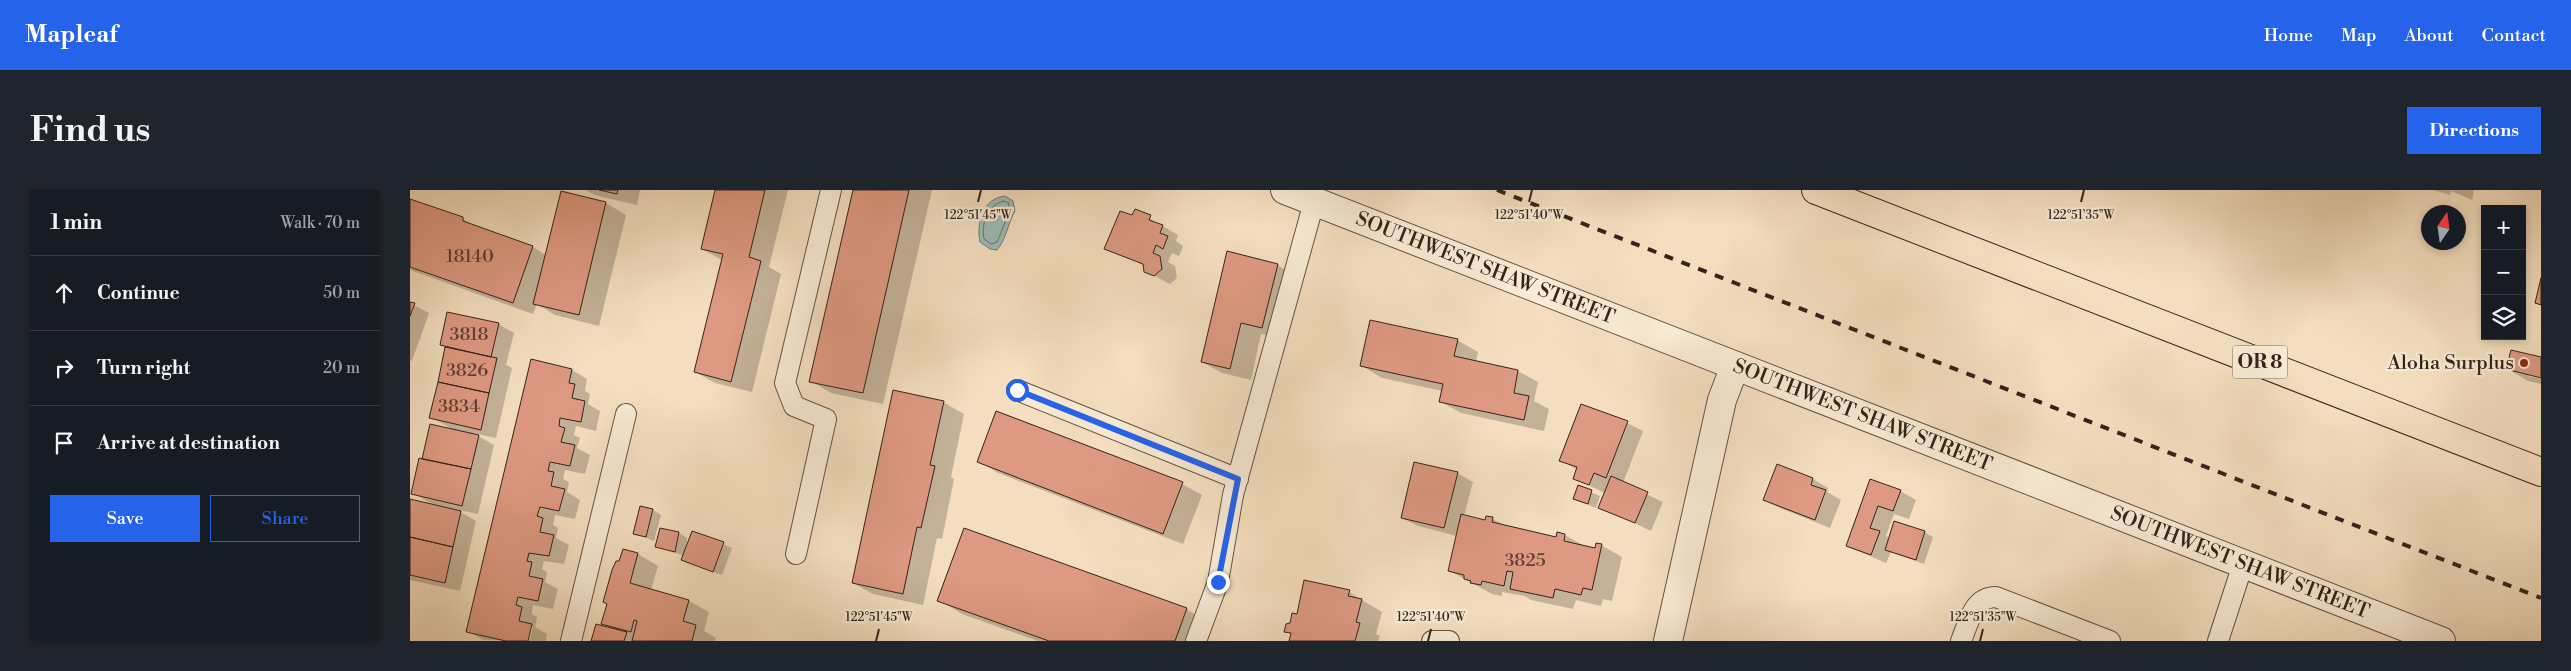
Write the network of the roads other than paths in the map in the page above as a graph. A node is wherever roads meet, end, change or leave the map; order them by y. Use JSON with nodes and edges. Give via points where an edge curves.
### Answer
{"nodes":[{"id":1,"x":831,"y":190,"type":"edge"},
{"id":2,"x":1284,"y":190,"type":"edge"},
{"id":3,"x":1816,"y":190,"type":"edge"},
{"id":4,"x":1314,"y":202,"type":"junction"},
{"id":5,"x":1735,"y":366,"type":"junction"},
{"id":6,"x":1017,"y":390,"type":"dead end"},
{"id":7,"x":626,"y":414,"type":"dead end"},
{"id":8,"x":2541,"y":472,"type":"edge"},
{"id":9,"x":1238,"y":479,"type":"junction"},
{"id":10,"x":796,"y":554,"type":"dead end"},
{"id":11,"x":2243,"y":564,"type":"junction"},
{"id":12,"x":571,"y":641,"type":"edge"},
{"id":13,"x":1196,"y":641,"type":"edge"},
{"id":14,"x":1432,"y":641,"type":"edge"},
{"id":15,"x":1449,"y":641,"type":"edge"},
{"id":16,"x":1668,"y":641,"type":"edge"},
{"id":17,"x":1961,"y":641,"type":"edge"},
{"id":18,"x":2110,"y":641,"type":"edge"},
{"id":19,"x":2218,"y":641,"type":"edge"},
{"id":20,"x":2441,"y":641,"type":"edge"}],
"edges":[{"from":1,"to":10,"type":"lane","via":[[785,383],[794,406],[826,419]]},
{"from":2,"to":4,"type":"street","name":"SOUTHWEST SHAW STREET"},
{"from":3,"to":8,"type":"main road","number":"OR 8"},
{"from":4,"to":5,"type":"street","name":"SOUTHWEST SHAW STREET"},
{"from":4,"to":9,"type":"lane"},
{"from":5,"to":11,"type":"street","name":"SOUTHWEST SHAW STREET"},
{"from":5,"to":16,"type":"street","via":[[1722,400]]},
{"from":6,"to":9,"type":"lane"},
{"from":7,"to":12,"type":"lane"},
{"from":9,"to":13,"type":"lane","via":[[1218,582]]},
{"from":11,"to":19,"type":"lane"},
{"from":11,"to":20,"type":"street","name":"SOUTHWEST SHAW STREET"},
{"from":14,"to":15,"type":"lane"},
{"from":17,"to":18,"type":"lane","via":[[1976,606],[1986,597],[1996,597]]}]}
